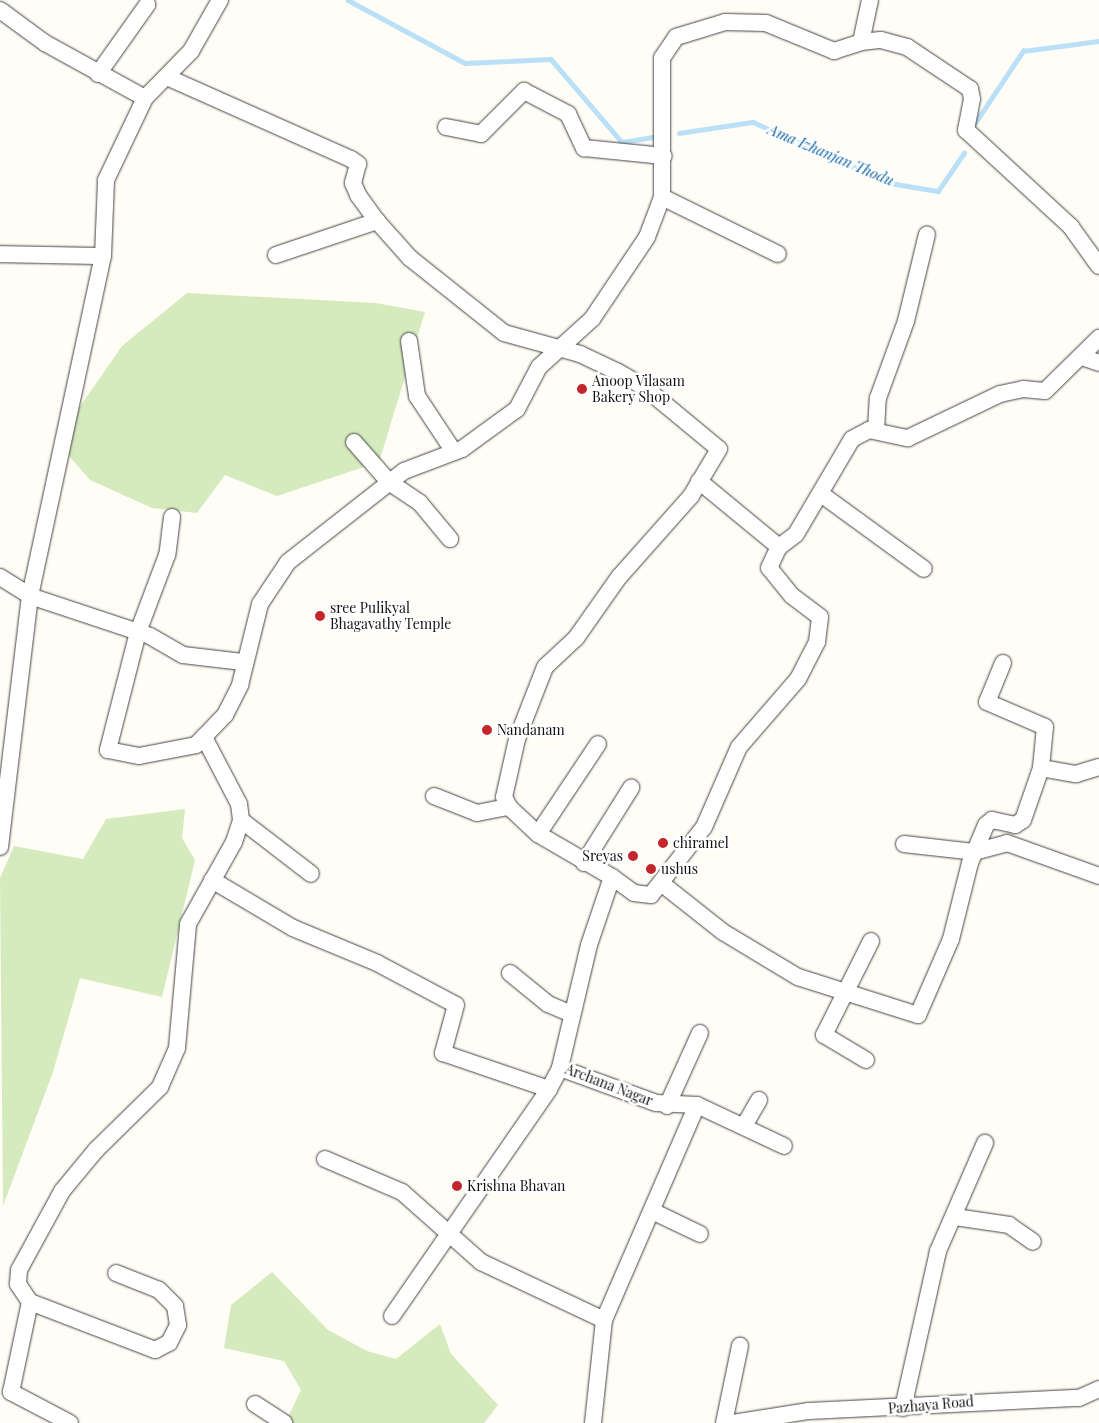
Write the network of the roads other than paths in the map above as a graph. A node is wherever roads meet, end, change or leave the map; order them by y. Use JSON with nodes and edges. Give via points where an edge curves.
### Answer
{"nodes":[{"id":1,"x":220,"y":0,"type":"edge"},
{"id":2,"x":870,"y":0,"type":"edge"},
{"id":3,"x":147,"y":5,"type":"dead end"},
{"id":4,"x":0,"y":10,"type":"edge"},
{"id":5,"x":862,"y":42,"type":"junction"},
{"id":6,"x":98,"y":74,"type":"junction"},
{"id":7,"x":169,"y":78,"type":"junction"},
{"id":8,"x":145,"y":98,"type":"junction"},
{"id":9,"x":446,"y":127,"type":"dead end"},
{"id":10,"x":664,"y":156,"type":"junction"},
{"id":11,"x":662,"y":197,"type":"junction"},
{"id":12,"x":376,"y":221,"type":"junction"},
{"id":13,"x":927,"y":234,"type":"dead end"},
{"id":14,"x":0,"y":254,"type":"edge"},
{"id":15,"x":778,"y":254,"type":"dead end"},
{"id":16,"x":276,"y":255,"type":"dead end"},
{"id":17,"x":104,"y":256,"type":"junction"},
{"id":18,"x":1099,"y":266,"type":"edge"},
{"id":19,"x":1099,"y":338,"type":"edge"},
{"id":20,"x":410,"y":341,"type":"dead end"},
{"id":21,"x":558,"y":347,"type":"junction"},
{"id":22,"x":1082,"y":357,"type":"junction"},
{"id":23,"x":1099,"y":363,"type":"edge"},
{"id":24,"x":876,"y":431,"type":"junction"},
{"id":25,"x":354,"y":442,"type":"dead end"},
{"id":26,"x":454,"y":452,"type":"junction"},
{"id":27,"x":700,"y":481,"type":"junction"},
{"id":28,"x":389,"y":482,"type":"junction"},
{"id":29,"x":821,"y":494,"type":"junction"},
{"id":30,"x":172,"y":518,"type":"dead end"},
{"id":31,"x":450,"y":539,"type":"dead end"},
{"id":32,"x":779,"y":547,"type":"junction"},
{"id":33,"x":924,"y":569,"type":"dead end"},
{"id":34,"x":0,"y":577,"type":"edge"},
{"id":35,"x":30,"y":596,"type":"junction"},
{"id":36,"x":138,"y":632,"type":"junction"},
{"id":37,"x":243,"y":662,"type":"junction"},
{"id":38,"x":1003,"y":663,"type":"dead end"},
{"id":39,"x":204,"y":737,"type":"junction"},
{"id":40,"x":598,"y":744,"type":"dead end"},
{"id":41,"x":1099,"y":767,"type":"edge"},
{"id":42,"x":1041,"y":768,"type":"junction"},
{"id":43,"x":5,"y":781,"type":"edge"},
{"id":44,"x":631,"y":788,"type":"dead end"},
{"id":45,"x":434,"y":796,"type":"dead end"},
{"id":46,"x":509,"y":807,"type":"junction"},
{"id":47,"x":240,"y":820,"type":"junction"},
{"id":48,"x":538,"y":834,"type":"junction"},
{"id":49,"x":904,"y":844,"type":"dead end"},
{"id":50,"x":0,"y":847,"type":"edge"},
{"id":51,"x":974,"y":852,"type":"junction"},
{"id":52,"x":584,"y":864,"type":"junction"},
{"id":53,"x":311,"y":874,"type":"dead end"},
{"id":54,"x":1099,"y":876,"type":"edge"},
{"id":55,"x":612,"y":877,"type":"junction"},
{"id":56,"x":212,"y":880,"type":"junction"},
{"id":57,"x":661,"y":883,"type":"junction"},
{"id":58,"x":871,"y":941,"type":"dead end"},
{"id":59,"x":510,"y":973,"type":"dead end"},
{"id":60,"x":842,"y":993,"type":"junction"},
{"id":61,"x":572,"y":1014,"type":"junction"},
{"id":62,"x":700,"y":1033,"type":"dead end"},
{"id":63,"x":866,"y":1060,"type":"dead end"},
{"id":64,"x":560,"y":1068,"type":"junction"},
{"id":65,"x":549,"y":1089,"type":"junction"},
{"id":66,"x":760,"y":1100,"type":"dead end"},
{"id":67,"x":697,"y":1105,"type":"junction"},
{"id":68,"x":666,"y":1106,"type":"junction"},
{"id":69,"x":744,"y":1126,"type":"junction"},
{"id":70,"x":984,"y":1143,"type":"dead end"},
{"id":71,"x":784,"y":1146,"type":"dead end"},
{"id":72,"x":325,"y":1159,"type":"dead end"},
{"id":73,"x":652,"y":1211,"type":"junction"},
{"id":74,"x":955,"y":1217,"type":"junction"},
{"id":75,"x":452,"y":1232,"type":"junction"},
{"id":76,"x":700,"y":1234,"type":"dead end"},
{"id":77,"x":1033,"y":1242,"type":"dead end"},
{"id":78,"x":116,"y":1273,"type":"dead end"},
{"id":79,"x":30,"y":1302,"type":"junction"},
{"id":80,"x":392,"y":1316,"type":"dead end"},
{"id":81,"x":604,"y":1320,"type":"junction"},
{"id":82,"x":740,"y":1346,"type":"dead end"},
{"id":83,"x":1099,"y":1389,"type":"edge"},
{"id":84,"x":6,"y":1390,"type":"edge"},
{"id":85,"x":255,"y":1404,"type":"dead end"},
{"id":86,"x":903,"y":1408,"type":"junction"},
{"id":87,"x":66,"y":1422,"type":"edge"},
{"id":88,"x":284,"y":1423,"type":"edge"},
{"id":89,"x":593,"y":1423,"type":"edge"},
{"id":90,"x":724,"y":1423,"type":"edge"},
{"id":91,"x":733,"y":1423,"type":"edge"}],
"edges":[{"from":1,"to":7,"type":"street"},
{"from":2,"to":5,"type":"street"},
{"from":3,"to":6,"type":"street"},
{"from":4,"to":6,"type":"street"},
{"from":5,"to":10,"type":"street","via":[[834,51],[766,23],[725,22],[676,37],[662,58]]},
{"from":5,"to":18,"type":"street","via":[[880,40],[906,47],[970,89],[972,99],[966,130],[1061,218]]},
{"from":6,"to":8,"type":"street"},
{"from":7,"to":8,"type":"street"},
{"from":7,"to":12,"type":"street","via":[[358,164],[354,183]]},
{"from":8,"to":17,"type":"street","via":[[106,180]]},
{"from":9,"to":10,"type":"street","via":[[481,134],[524,91],[568,114],[584,148]]},
{"from":10,"to":11,"type":"street"},
{"from":11,"to":15,"type":"street"},
{"from":11,"to":21,"type":"street","via":[[647,237],[621,279],[592,319]]},
{"from":12,"to":16,"type":"street"},
{"from":12,"to":21,"type":"street","via":[[410,258],[504,333]]},
{"from":13,"to":24,"type":"street","via":[[906,321],[878,398]]},
{"from":14,"to":17,"type":"street"},
{"from":17,"to":35,"type":"street"},
{"from":19,"to":22,"type":"street"},
{"from":20,"to":26,"type":"street","via":[[416,396]]},
{"from":21,"to":26,"type":"street","via":[[539,367],[517,410]]},
{"from":21,"to":27,"type":"street","via":[[644,386],[719,450]]},
{"from":22,"to":23,"type":"street"},
{"from":22,"to":24,"type":"street","via":[[1045,391],[1023,389],[1000,394],[908,438]]},
{"from":24,"to":29,"type":"street","via":[[852,439]]},
{"from":25,"to":28,"type":"street"},
{"from":26,"to":28,"type":"street","via":[[404,471]]},
{"from":27,"to":32,"type":"street"},
{"from":27,"to":46,"type":"street","via":[[619,577],[576,638],[544,667],[510,767],[504,797]]},
{"from":28,"to":31,"type":"street","via":[[420,503]]},
{"from":28,"to":37,"type":"street","via":[[288,562],[260,604]]},
{"from":29,"to":32,"type":"street","via":[[796,534]]},
{"from":29,"to":33,"type":"street"},
{"from":30,"to":36,"type":"street","via":[[168,555]]},
{"from":32,"to":57,"type":"street","via":[[769,568],[792,596],[820,617],[817,642],[798,679],[739,747],[704,827]]},
{"from":34,"to":35,"type":"street"},
{"from":35,"to":36,"type":"street"},
{"from":35,"to":43,"type":"street"},
{"from":36,"to":37,"type":"street","via":[[183,654]]},
{"from":36,"to":39,"type":"street","via":[[108,750],[139,756],[173,752],[196,745]]},
{"from":37,"to":39,"type":"street","via":[[240,685],[226,715]]},
{"from":38,"to":42,"type":"street","via":[[987,702],[1045,727]]},
{"from":39,"to":47,"type":"street","via":[[238,804]]},
{"from":40,"to":48,"type":"street"},
{"from":41,"to":42,"type":"street","via":[[1076,774]]},
{"from":42,"to":51,"type":"street","via":[[1024,820],[1015,826],[992,820]]},
{"from":43,"to":50,"type":"street"},
{"from":44,"to":52,"type":"street"},
{"from":45,"to":46,"type":"street","via":[[477,813]]},
{"from":46,"to":48,"type":"street"},
{"from":47,"to":53,"type":"street"},
{"from":47,"to":56,"type":"street"},
{"from":48,"to":52,"type":"street"},
{"from":49,"to":51,"type":"street"},
{"from":51,"to":54,"type":"street","via":[[1006,843]]},
{"from":51,"to":60,"type":"street","via":[[952,939],[918,1015]]},
{"from":52,"to":55,"type":"street"},
{"from":55,"to":57,"type":"street","via":[[643,896],[651,895]]},
{"from":55,"to":61,"type":"street","name":"Archana Nagar"},
{"from":56,"to":65,"type":"street","via":[[293,928],[394,971],[456,1005],[443,1053]]},
{"from":56,"to":79,"type":"street","via":[[188,924],[177,1048],[160,1087],[96,1150],[62,1191],[25,1254],[18,1284]]},
{"from":57,"to":60,"type":"street","via":[[760,958]]},
{"from":58,"to":60,"type":"street"},
{"from":59,"to":61,"type":"street","via":[[548,1004]]},
{"from":60,"to":63,"type":"street","via":[[824,1035]]},
{"from":61,"to":64,"type":"street","name":"Archana Nagar"},
{"from":62,"to":68,"type":"street"},
{"from":64,"to":65,"type":"street"},
{"from":64,"to":68,"type":"street","name":"Archana Nagar"},
{"from":65,"to":75,"type":"street"},
{"from":66,"to":69,"type":"street"},
{"from":67,"to":68,"type":"street","name":"Archana Nagar"},
{"from":67,"to":69,"type":"street"},
{"from":67,"to":73,"type":"street"},
{"from":69,"to":71,"type":"street"},
{"from":70,"to":74,"type":"street"},
{"from":72,"to":75,"type":"street","via":[[402,1192]]},
{"from":73,"to":76,"type":"street"},
{"from":73,"to":81,"type":"street"},
{"from":74,"to":77,"type":"street","via":[[1009,1225]]},
{"from":74,"to":86,"type":"street","via":[[938,1251]]},
{"from":75,"to":80,"type":"street"},
{"from":75,"to":81,"type":"street","via":[[481,1262]]},
{"from":78,"to":79,"type":"street","via":[[159,1290],[175,1306],[178,1325],[169,1343],[155,1350]]},
{"from":79,"to":84,"type":"street"},
{"from":81,"to":89,"type":"street"},
{"from":82,"to":90,"type":"street"},
{"from":83,"to":86,"type":"street","name":"Pazhaya Road","via":[[1079,1398]]},
{"from":84,"to":87,"type":"street"},
{"from":85,"to":88,"type":"street"},
{"from":86,"to":91,"type":"street","name":"Pazhaya Road","via":[[809,1411]]}]}
